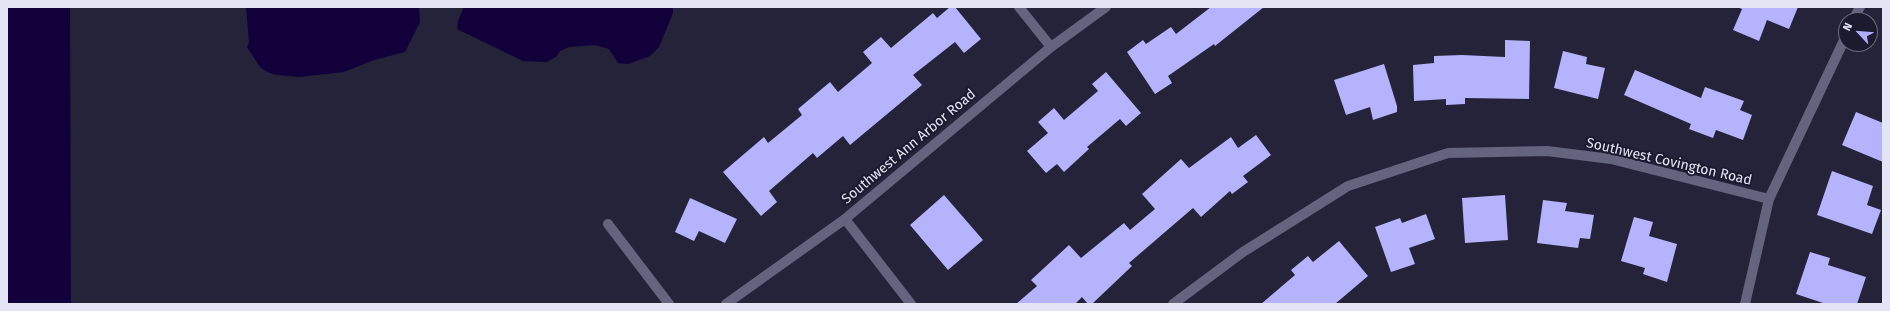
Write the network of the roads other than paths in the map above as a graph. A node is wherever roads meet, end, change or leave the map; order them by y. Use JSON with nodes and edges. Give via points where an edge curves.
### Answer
{"nodes":[{"id":1,"x":1019,"y":7,"type":"edge"},
{"id":2,"x":1106,"y":7,"type":"edge"},
{"id":3,"x":1050,"y":48,"type":"junction"},
{"id":4,"x":1838,"y":52,"type":"edge"},
{"id":5,"x":1769,"y":199,"type":"junction"},
{"id":6,"x":845,"y":219,"type":"junction"},
{"id":7,"x":608,"y":224,"type":"dead end"},
{"id":8,"x":669,"y":304,"type":"edge"},
{"id":9,"x":726,"y":304,"type":"edge"},
{"id":10,"x":911,"y":304,"type":"edge"},
{"id":11,"x":1173,"y":304,"type":"edge"},
{"id":12,"x":1745,"y":304,"type":"edge"}],
"edges":[{"from":1,"to":3,"type":"street"},
{"from":2,"to":3,"type":"street","name":"Southwest Ann Arbor Road"},
{"from":3,"to":6,"type":"street","name":"Southwest Ann Arbor Road"},
{"from":4,"to":5,"type":"street"},
{"from":5,"to":11,"type":"street","name":"Southwest Covington Road","via":[[1611,159],[1547,151],[1448,153],[1348,186],[1243,252]]},
{"from":5,"to":12,"type":"street"},
{"from":6,"to":9,"type":"street","name":"Southwest Ann Arbor Road"},
{"from":6,"to":10,"type":"street"},
{"from":7,"to":8,"type":"street"}]}
